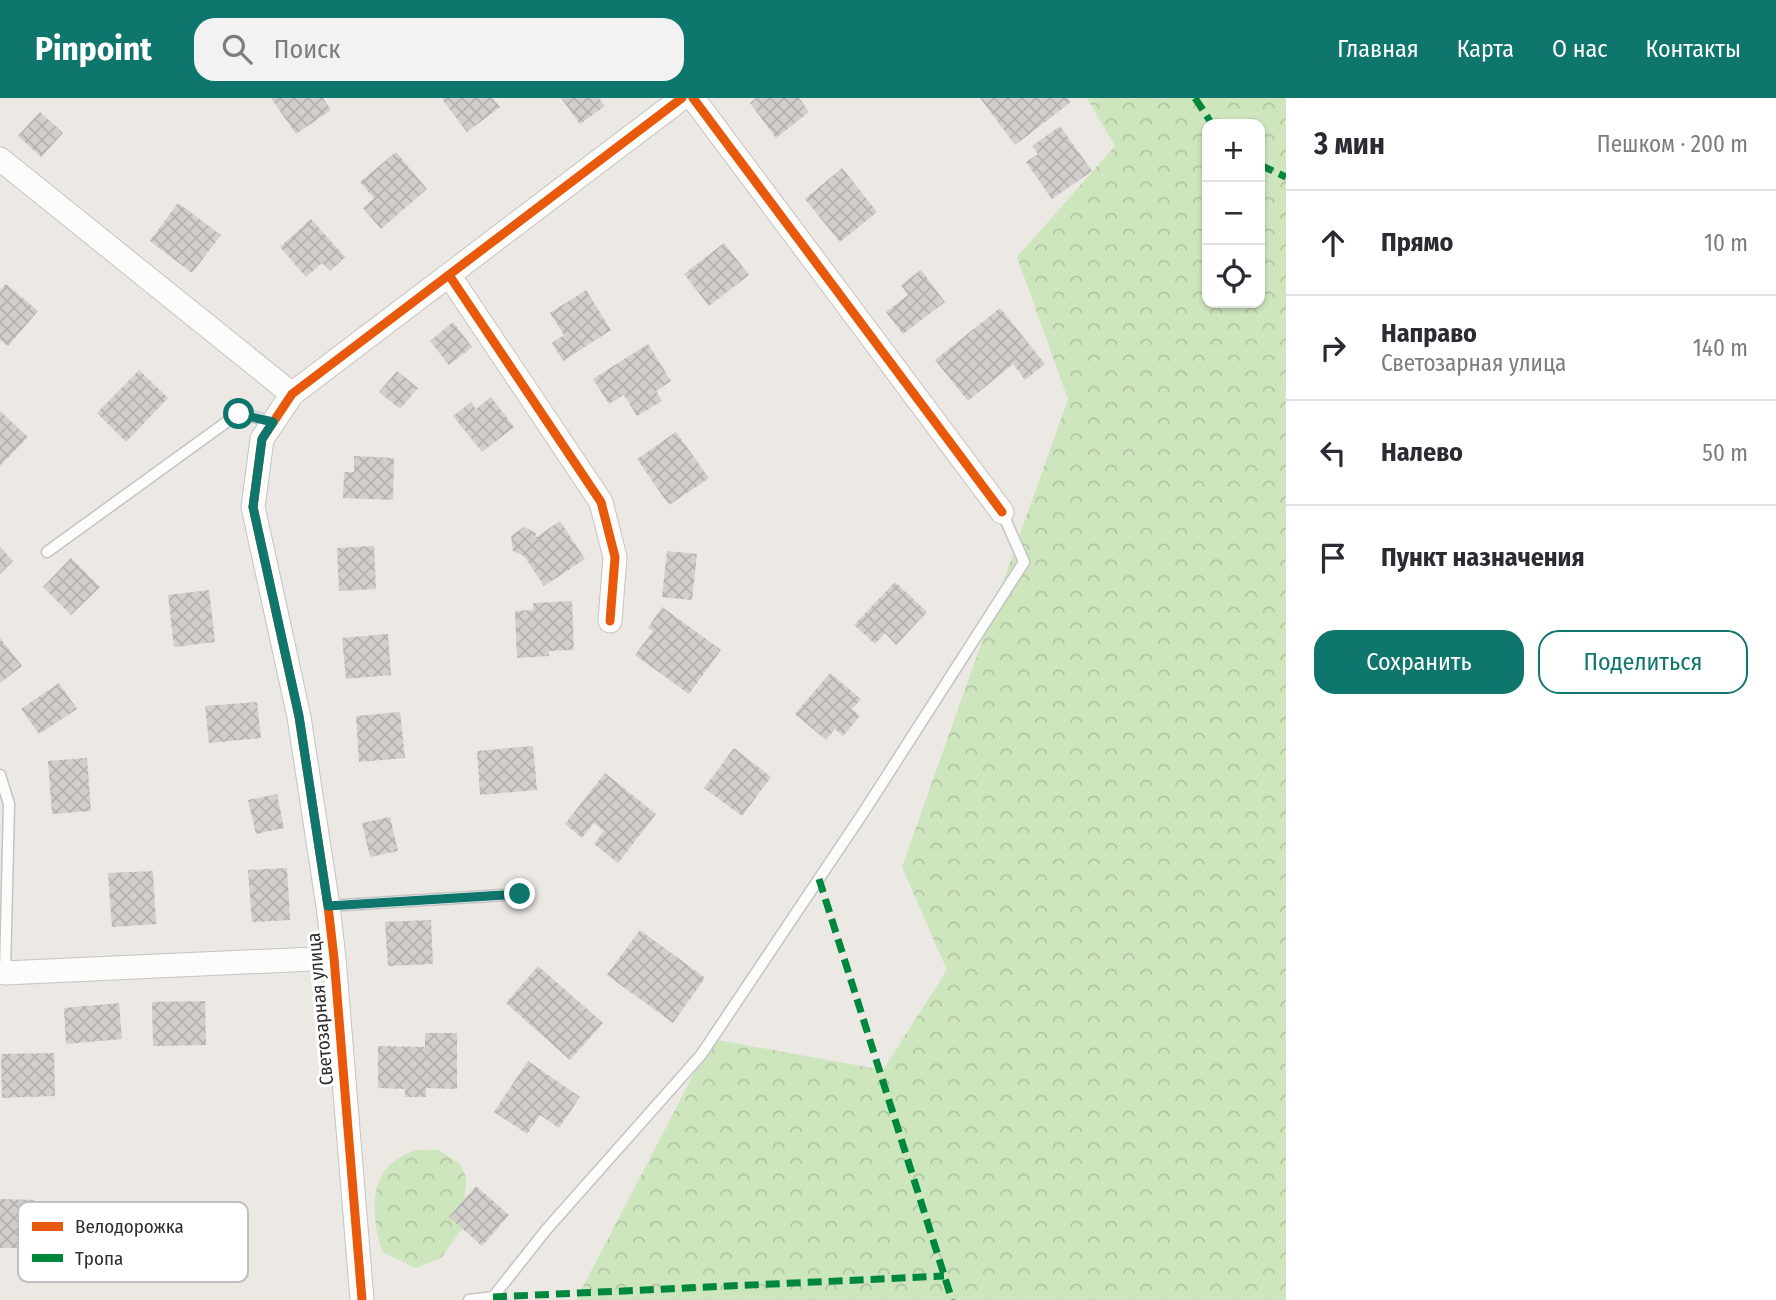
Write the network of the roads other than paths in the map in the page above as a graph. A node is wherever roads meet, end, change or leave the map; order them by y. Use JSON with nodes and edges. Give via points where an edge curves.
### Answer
{"nodes":[{"id":1,"x":682,"y":98,"type":"edge"},
{"id":2,"x":693,"y":98,"type":"edge"},
{"id":3,"x":0,"y":159,"type":"edge"},
{"id":4,"x":449,"y":275,"type":"junction"},
{"id":5,"x":292,"y":394,"type":"junction"},
{"id":6,"x":273,"y":422,"type":"junction"},
{"id":7,"x":1002,"y":512,"type":"joint"},
{"id":8,"x":47,"y":552,"type":"dead end"},
{"id":9,"x":610,"y":621,"type":"dead end"},
{"id":10,"x":0,"y":775,"type":"edge"},
{"id":11,"x":520,"y":894,"type":"dead end"},
{"id":12,"x":328,"y":906,"type":"junction"},
{"id":13,"x":334,"y":958,"type":"junction"},
{"id":14,"x":3,"y":970,"type":"edge"},
{"id":15,"x":362,"y":1300,"type":"edge"},
{"id":16,"x":469,"y":1300,"type":"edge"}],
"edges":[{"from":1,"to":4,"type":"street","name":"Светозарная улица"},
{"from":2,"to":7,"type":"street"},
{"from":3,"to":5,"type":"street"},
{"from":4,"to":5,"type":"street","name":"Светозарная улица"},
{"from":4,"to":9,"type":"street","via":[[601,502],[615,557]]},
{"from":5,"to":6,"type":"street","name":"Светозарная улица"},
{"from":6,"to":8,"type":"lane","via":[[239,414]]},
{"from":6,"to":12,"type":"street","name":"Светозарная улица","via":[[262,439],[253,507],[299,716]]},
{"from":7,"to":16,"type":"lane","via":[[1024,562],[701,1055],[546,1230],[494,1297]]},
{"from":10,"to":14,"type":"lane","via":[[9,804]]},
{"from":11,"to":12,"type":"lane"},
{"from":12,"to":13,"type":"street","name":"Светозарная улица"},
{"from":13,"to":14,"type":"street"},
{"from":13,"to":15,"type":"street","name":"Светозарная улица"}]}
